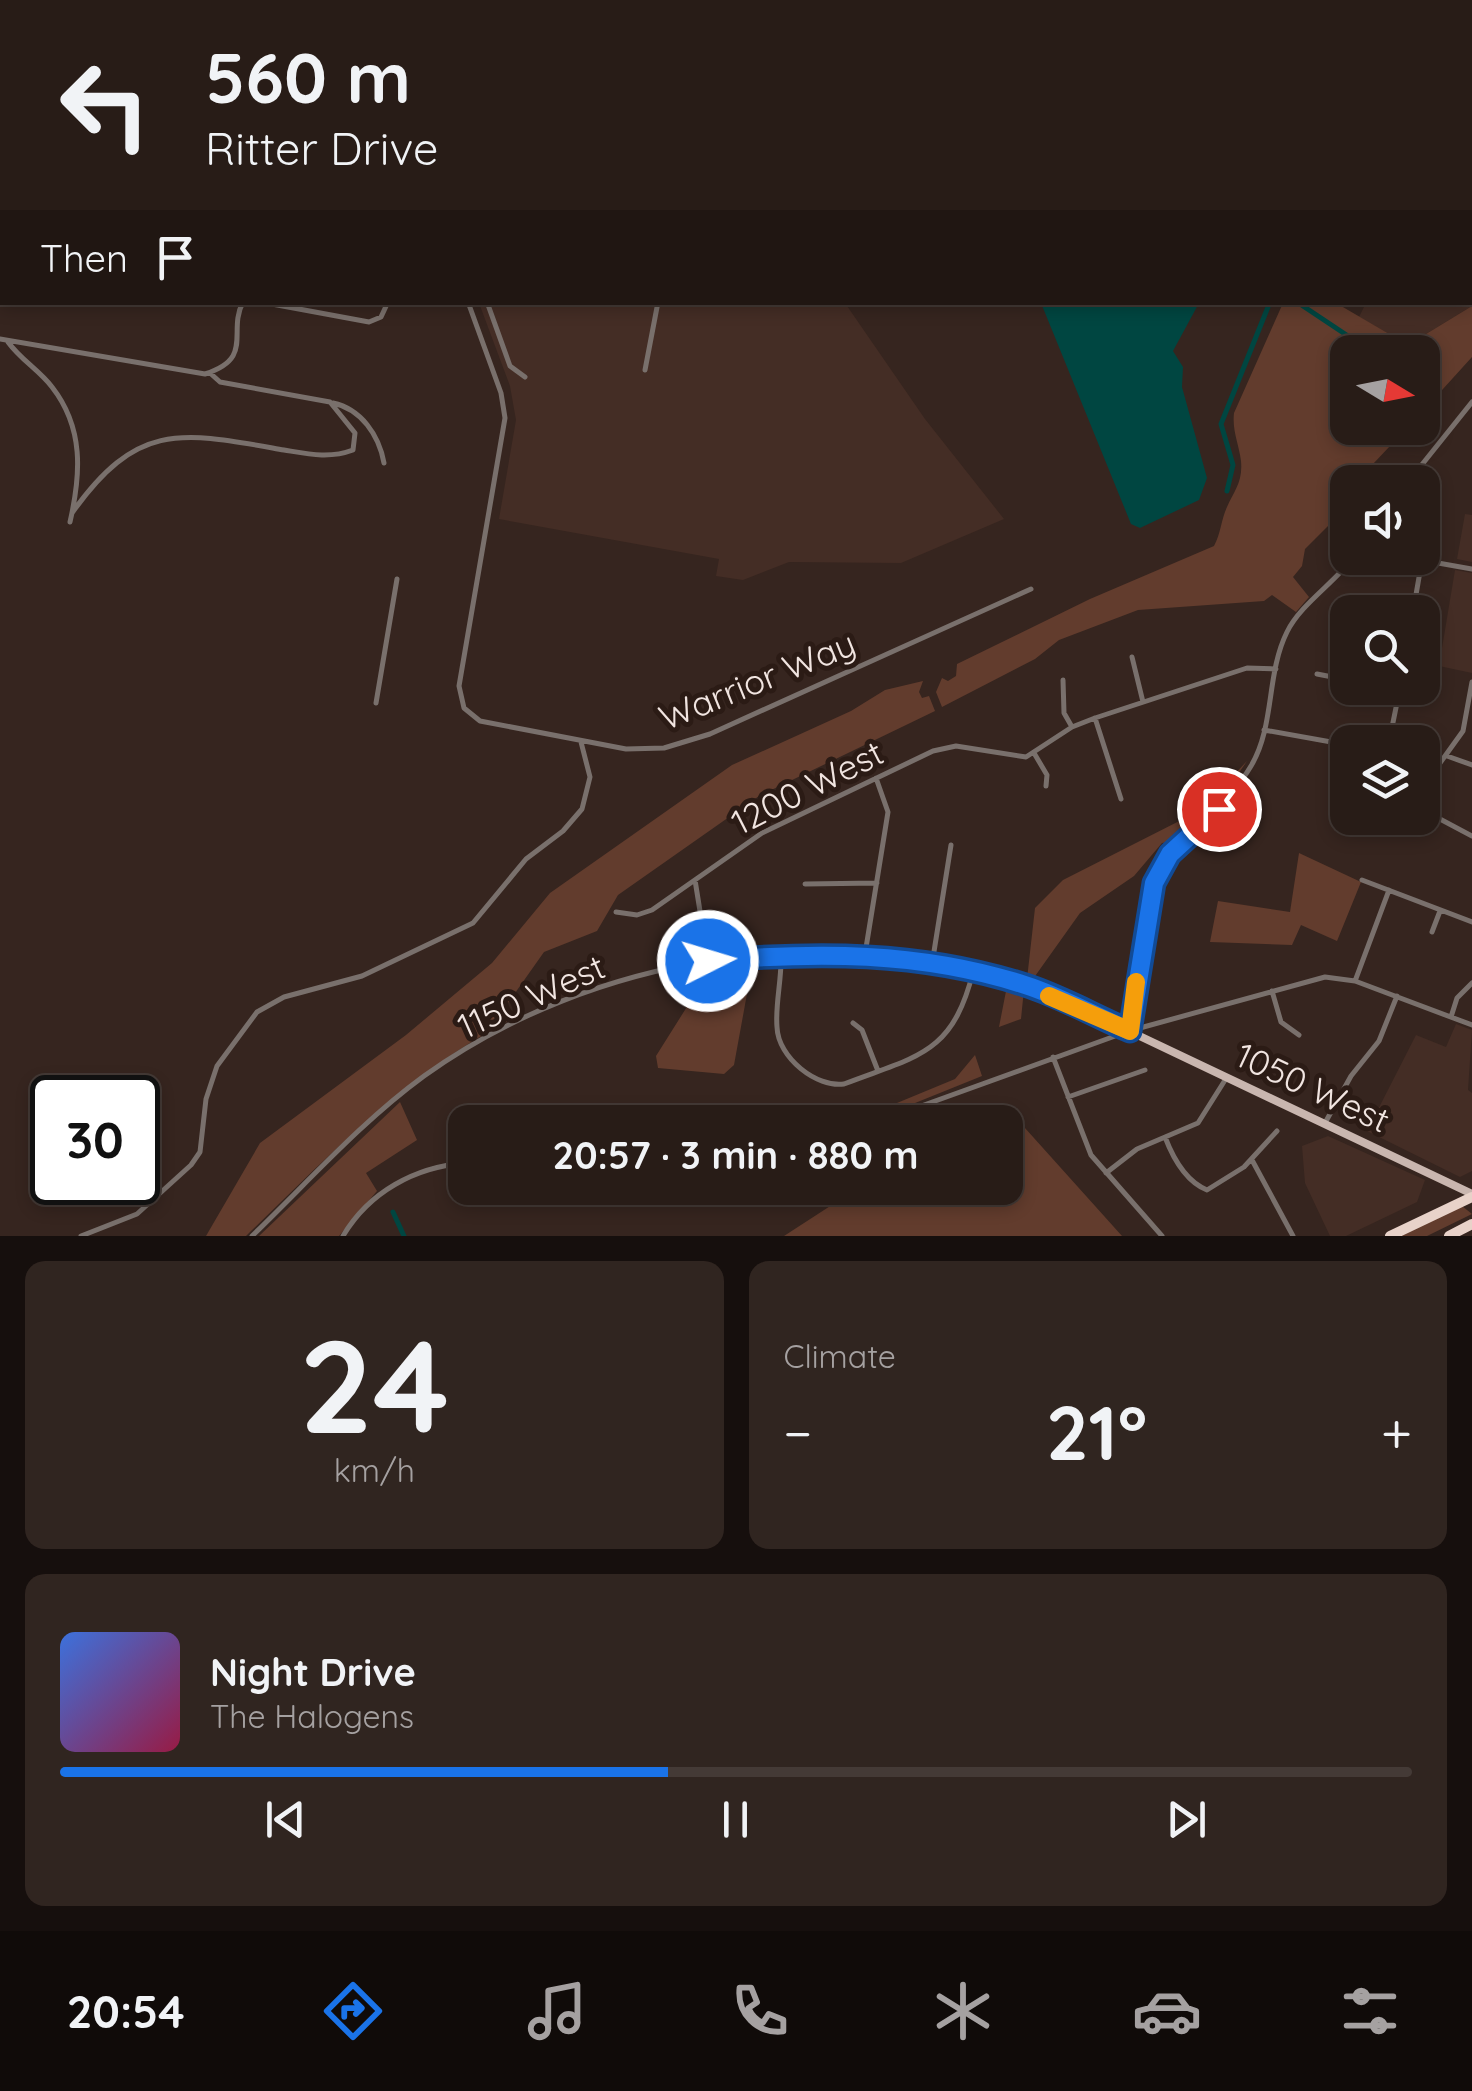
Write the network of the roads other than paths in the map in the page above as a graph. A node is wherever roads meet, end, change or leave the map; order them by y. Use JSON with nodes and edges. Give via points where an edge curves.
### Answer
{"nodes":[{"id":1,"x":243,"y":305,"type":"edge"},
{"id":2,"x":277,"y":305,"type":"edge"},
{"id":3,"x":387,"y":305,"type":"edge"},
{"id":4,"x":469,"y":305,"type":"edge"},
{"id":5,"x":488,"y":305,"type":"edge"},
{"id":6,"x":657,"y":305,"type":"edge"},
{"id":7,"x":3,"y":339,"type":"edge"},
{"id":8,"x":645,"y":370,"type":"dead end"},
{"id":9,"x":210,"y":373,"type":"junction"},
{"id":10,"x":525,"y":377,"type":"dead end"},
{"id":11,"x":330,"y":402,"type":"junction"},
{"id":12,"x":1472,"y":402,"type":"edge"},
{"id":13,"x":384,"y":463,"type":"dead end"},
{"id":14,"x":1422,"y":465,"type":"edge"},
{"id":15,"x":72,"y":513,"type":"junction"},
{"id":16,"x":70,"y":522,"type":"dead end"},
{"id":17,"x":1440,"y":563,"type":"edge"},
{"id":18,"x":1472,"y":569,"type":"edge"},
{"id":19,"x":1337,"y":575,"type":"edge"},
{"id":20,"x":397,"y":579,"type":"dead end"},
{"id":21,"x":1031,"y":589,"type":"dead end"},
{"id":22,"x":1132,"y":657,"type":"dead end"},
{"id":23,"x":1276,"y":669,"type":"junction"},
{"id":24,"x":1317,"y":674,"type":"dead end"},
{"id":25,"x":1330,"y":677,"type":"edge"},
{"id":26,"x":1063,"y":680,"type":"dead end"},
{"id":27,"x":1472,"y":682,"type":"edge"},
{"id":28,"x":1143,"y":702,"type":"junction"},
{"id":29,"x":376,"y":703,"type":"dead end"},
{"id":30,"x":1470,"y":703,"type":"edge"},
{"id":31,"x":1095,"y":718,"type":"junction"},
{"id":32,"x":1072,"y":727,"type":"junction"},
{"id":33,"x":1264,"y":730,"type":"junction"},
{"id":34,"x":581,"y":741,"type":"junction"},
{"id":35,"x":1330,"y":742,"type":"edge"},
{"id":36,"x":1034,"y":753,"type":"junction"},
{"id":37,"x":1447,"y":756,"type":"junction"},
{"id":38,"x":1440,"y":763,"type":"edge"},
{"id":39,"x":1472,"y":765,"type":"edge"},
{"id":40,"x":876,"y":778,"type":"junction"},
{"id":41,"x":1046,"y":786,"type":"dead end"},
{"id":42,"x":1121,"y":799,"type":"dead end"},
{"id":43,"x":1440,"y":819,"type":"edge"},
{"id":44,"x":1472,"y":836,"type":"edge"},
{"id":45,"x":951,"y":845,"type":"dead end"},
{"id":46,"x":695,"y":880,"type":"junction"},
{"id":47,"x":1362,"y":880,"type":"dead end"},
{"id":48,"x":877,"y":882,"type":"junction"},
{"id":49,"x":805,"y":884,"type":"dead end"},
{"id":50,"x":1390,"y":890,"type":"junction"},
{"id":51,"x":1441,"y":910,"type":"junction"},
{"id":52,"x":616,"y":912,"type":"dead end"},
{"id":53,"x":1472,"y":922,"type":"edge"},
{"id":54,"x":1432,"y":932,"type":"dead end"},
{"id":55,"x":782,"y":954,"type":"junction"},
{"id":56,"x":865,"y":954,"type":"junction"},
{"id":57,"x":708,"y":961,"type":"junction"},
{"id":58,"x":932,"y":964,"type":"junction"},
{"id":59,"x":972,"y":972,"type":"junction"},
{"id":60,"x":1356,"y":981,"type":"junction"},
{"id":61,"x":1472,"y":983,"type":"edge"},
{"id":62,"x":1272,"y":991,"type":"junction"},
{"id":63,"x":1397,"y":996,"type":"junction"},
{"id":64,"x":1451,"y":1017,"type":"junction"},
{"id":65,"x":854,"y":1023,"type":"dead end"},
{"id":66,"x":1472,"y":1024,"type":"edge"},
{"id":67,"x":1130,"y":1031,"type":"junction"},
{"id":68,"x":1299,"y":1035,"type":"dead end"},
{"id":69,"x":1053,"y":1057,"type":"junction"},
{"id":70,"x":1145,"y":1070,"type":"dead end"},
{"id":71,"x":878,"y":1071,"type":"junction"},
{"id":72,"x":1227,"y":1078,"type":"junction"},
{"id":73,"x":1068,"y":1098,"type":"junction"},
{"id":74,"x":923,"y":1105,"type":"edge"},
{"id":75,"x":1324,"y":1124,"type":"junction"},
{"id":76,"x":1277,"y":1131,"type":"dead end"},
{"id":77,"x":1165,"y":1137,"type":"junction"},
{"id":78,"x":1252,"y":1160,"type":"junction"},
{"id":79,"x":448,"y":1167,"type":"edge"},
{"id":80,"x":1106,"y":1174,"type":"junction"},
{"id":81,"x":1472,"y":1195,"type":"edge"},
{"id":82,"x":1472,"y":1224,"type":"edge"},
{"id":83,"x":80,"y":1236,"type":"edge"},
{"id":84,"x":252,"y":1236,"type":"edge"},
{"id":85,"x":344,"y":1236,"type":"edge"},
{"id":86,"x":1162,"y":1236,"type":"edge"},
{"id":87,"x":1293,"y":1236,"type":"edge"},
{"id":88,"x":1390,"y":1236,"type":"edge"},
{"id":89,"x":1448,"y":1236,"type":"edge"}],
"edges":[{"from":1,"to":9,"type":"street","via":[[235,354]]},
{"from":2,"to":3,"type":"street","via":[[369,322],[381,318]]},
{"from":4,"to":34,"type":"street","name":"Warrior Way","via":[[504,411],[459,690],[468,712],[490,724]]},
{"from":5,"to":10,"type":"street","via":[[510,366]]},
{"from":6,"to":8,"type":"street"},
{"from":7,"to":9,"type":"street"},
{"from":7,"to":15,"type":"street","via":[[51,386],[70,418],[80,459]]},
{"from":9,"to":11,"type":"street","via":[[220,382]]},
{"from":11,"to":13,"type":"street","via":[[356,412]]},
{"from":11,"to":15,"type":"street","via":[[355,433],[353,450],[319,456],[215,438],[155,441],[118,460]]},
{"from":12,"to":14,"type":"street"},
{"from":15,"to":16,"type":"street"},
{"from":17,"to":18,"type":"street"},
{"from":19,"to":23,"type":"street","via":[[1293,622]]},
{"from":20,"to":29,"type":"street"},
{"from":21,"to":34,"type":"street","name":"Warrior Way","via":[[684,743],[646,749]]},
{"from":22,"to":28,"type":"street"},
{"from":23,"to":28,"type":"street","via":[[1247,668]]},
{"from":23,"to":33,"type":"street"},
{"from":24,"to":25,"type":"street"},
{"from":26,"to":32,"type":"street","via":[[1064,713]]},
{"from":27,"to":30,"type":"street"},
{"from":28,"to":31,"type":"street"},
{"from":30,"to":37,"type":"street","via":[[1463,732]]},
{"from":31,"to":32,"type":"street"},
{"from":31,"to":42,"type":"street"},
{"from":32,"to":36,"type":"street"},
{"from":33,"to":35,"type":"street"},
{"from":33,"to":67,"type":"street","via":[[1252,766],[1219,809],[1170,854],[1154,883]]},
{"from":34,"to":83,"type":"street","via":[[590,777],[582,808],[526,859],[473,923],[362,976],[284,997],[258,1012],[217,1066],[192,1165],[137,1214]]},
{"from":36,"to":40,"type":"street","name":"1200 West","via":[[1016,758],[942,748]]},
{"from":36,"to":41,"type":"street"},
{"from":37,"to":38,"type":"street"},
{"from":37,"to":39,"type":"street"},
{"from":40,"to":46,"type":"street","name":"1200 West","via":[[762,832]]},
{"from":40,"to":48,"type":"street","via":[[888,812]]},
{"from":43,"to":44,"type":"street"},
{"from":45,"to":58,"type":"street"},
{"from":46,"to":52,"type":"street","name":"1200 West","via":[[652,910]]},
{"from":46,"to":57,"type":"street"},
{"from":47,"to":50,"type":"street"},
{"from":48,"to":49,"type":"street"},
{"from":48,"to":56,"type":"street"},
{"from":50,"to":51,"type":"street"},
{"from":50,"to":60,"type":"street"},
{"from":51,"to":53,"type":"street"},
{"from":51,"to":54,"type":"street"},
{"from":55,"to":56,"type":"street","name":"1150 West"},
{"from":55,"to":57,"type":"street","name":"1150 West"},
{"from":55,"to":71,"type":"street","via":[[776,1028],[782,1046],[815,1081],[829,1086]]},
{"from":56,"to":58,"type":"street","name":"1150 West"},
{"from":57,"to":84,"type":"street","name":"1150 West","via":[[618,982],[494,1034],[428,1074]]},
{"from":58,"to":59,"type":"street","name":"1150 West"},
{"from":59,"to":67,"type":"street","name":"1150 West","via":[[1025,985]]},
{"from":59,"to":71,"type":"street","via":[[938,1046]]},
{"from":60,"to":62,"type":"street","via":[[1325,977]]},
{"from":60,"to":63,"type":"street"},
{"from":61,"to":64,"type":"street"},
{"from":62,"to":67,"type":"street"},
{"from":62,"to":68,"type":"street","via":[[1281,1022]]},
{"from":63,"to":64,"type":"street"},
{"from":63,"to":75,"type":"street","via":[[1378,1041]]},
{"from":64,"to":66,"type":"street"},
{"from":65,"to":71,"type":"street"},
{"from":67,"to":69,"type":"street"},
{"from":67,"to":72,"type":"main road","name":"1050 West"},
{"from":69,"to":73,"type":"street"},
{"from":69,"to":74,"type":"street"},
{"from":70,"to":73,"type":"street"},
{"from":72,"to":75,"type":"main road","name":"1050 West"},
{"from":72,"to":77,"type":"street","via":[[1198,1123]]},
{"from":73,"to":80,"type":"street"},
{"from":75,"to":81,"type":"main road","name":"1050 West"},
{"from":76,"to":78,"type":"street"},
{"from":77,"to":78,"type":"street","via":[[1176,1162],[1207,1190]]},
{"from":77,"to":80,"type":"street"},
{"from":78,"to":87,"type":"street"},
{"from":79,"to":85,"type":"street","via":[[404,1178],[365,1207]]},
{"from":80,"to":86,"type":"street"},
{"from":81,"to":88,"type":"highway"},
{"from":82,"to":89,"type":"highway"}]}
